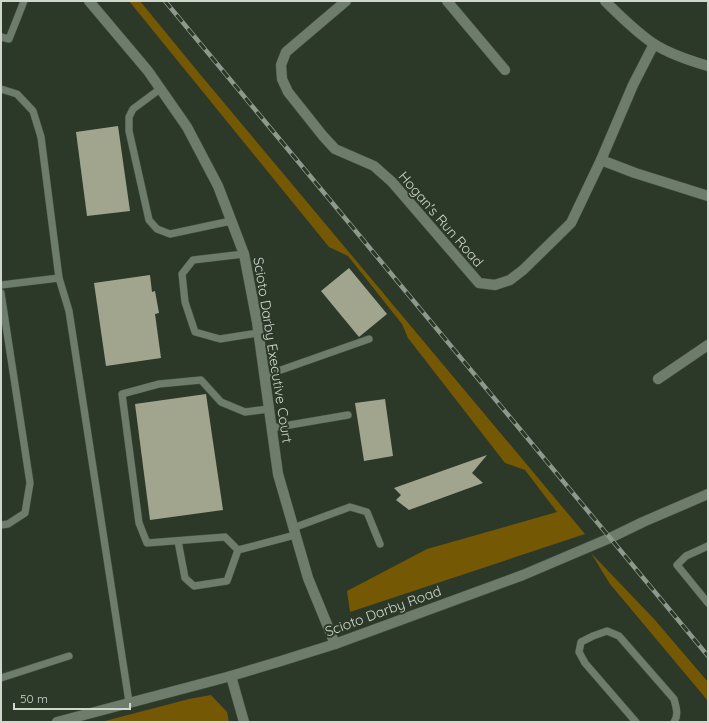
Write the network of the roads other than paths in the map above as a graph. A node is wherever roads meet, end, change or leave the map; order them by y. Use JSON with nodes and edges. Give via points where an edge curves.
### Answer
{"nodes":[{"id":1,"x":24,"y":1,"type":"edge"},
{"id":2,"x":89,"y":1,"type":"edge"},
{"id":3,"x":346,"y":1,"type":"edge"},
{"id":4,"x":447,"y":1,"type":"edge"},
{"id":5,"x":605,"y":1,"type":"edge"},
{"id":6,"x":1,"y":37,"type":"edge"},
{"id":7,"x":654,"y":44,"type":"junction"},
{"id":8,"x":708,"y":66,"type":"edge"},
{"id":9,"x":505,"y":70,"type":"dead end"},
{"id":10,"x":1,"y":89,"type":"edge"},
{"id":11,"x":160,"y":89,"type":"junction"},
{"id":12,"x":601,"y":160,"type":"junction"},
{"id":13,"x":708,"y":196,"type":"edge"},
{"id":14,"x":232,"y":221,"type":"junction"},
{"id":15,"x":244,"y":254,"type":"junction"},
{"id":16,"x":59,"y":278,"type":"junction"},
{"id":17,"x":1,"y":285,"type":"edge"},
{"id":18,"x":1,"y":293,"type":"edge"},
{"id":19,"x":258,"y":333,"type":"junction"},
{"id":20,"x":370,"y":339,"type":"dead end"},
{"id":21,"x":708,"y":345,"type":"edge"},
{"id":22,"x":264,"y":376,"type":"junction"},
{"id":23,"x":658,"y":379,"type":"dead end"},
{"id":24,"x":269,"y":409,"type":"junction"},
{"id":25,"x":348,"y":415,"type":"dead end"},
{"id":26,"x":272,"y":428,"type":"junction"},
{"id":27,"x":708,"y":494,"type":"edge"},
{"id":28,"x":1,"y":525,"type":"edge"},
{"id":29,"x":294,"y":532,"type":"junction"},
{"id":30,"x":178,"y":541,"type":"junction"},
{"id":31,"x":380,"y":544,"type":"dead end"},
{"id":32,"x":708,"y":546,"type":"edge"},
{"id":33,"x":238,"y":550,"type":"junction"},
{"id":34,"x":708,"y":603,"type":"edge"},
{"id":35,"x":335,"y":644,"type":"junction"},
{"id":36,"x":70,"y":656,"type":"dead end"},
{"id":37,"x":230,"y":676,"type":"junction"},
{"id":38,"x":1,"y":678,"type":"edge"},
{"id":39,"x":129,"y":702,"type":"junction"},
{"id":40,"x":675,"y":721,"type":"edge"},
{"id":41,"x":57,"y":722,"type":"edge"},
{"id":42,"x":244,"y":722,"type":"edge"},
{"id":43,"x":636,"y":722,"type":"edge"}],
"edges":[{"from":1,"to":6,"type":"lane","via":[[9,39]]},
{"from":2,"to":11,"type":"street","name":"Scioto Darby Executive Court"},
{"from":3,"to":12,"type":"street","name":"Hogan's Run Road","via":[[286,52],[281,65],[282,79],[288,92],[335,149],[374,166],[392,182],[479,283],[495,285],[510,280],[571,223]]},
{"from":4,"to":9,"type":"street"},
{"from":5,"to":7,"type":"street"},
{"from":7,"to":8,"type":"street"},
{"from":7,"to":12,"type":"street","name":"Hogan's Run Road","via":[[633,85]]},
{"from":10,"to":16,"type":"lane","via":[[17,94],[33,111],[42,137]]},
{"from":11,"to":14,"type":"street","name":"Scioto Darby Executive Court","via":[[187,127],[218,186]]},
{"from":11,"to":14,"type":"lane","via":[[133,109],[129,117],[129,131],[149,220],[157,229],[170,234]]},
{"from":12,"to":13,"type":"street"},
{"from":14,"to":15,"type":"street","name":"Scioto Darby Executive Court"},
{"from":15,"to":19,"type":"street","name":"Scioto Darby Executive Court"},
{"from":15,"to":19,"type":"lane","via":[[193,260],[182,274],[185,302],[195,332],[220,339]]},
{"from":16,"to":17,"type":"lane"},
{"from":16,"to":39,"type":"lane","via":[[69,312]]},
{"from":18,"to":28,"type":"lane","via":[[30,483],[25,513],[8,524]]},
{"from":19,"to":22,"type":"street","name":"Scioto Darby Executive Court"},
{"from":20,"to":22,"type":"lane"},
{"from":21,"to":23,"type":"street"},
{"from":22,"to":24,"type":"street","name":"Scioto Darby Executive Court"},
{"from":24,"to":26,"type":"street","name":"Scioto Darby Executive Court"},
{"from":24,"to":30,"type":"lane","via":[[245,412],[221,402],[201,380],[159,384],[122,394],[139,524],[147,543]]},
{"from":25,"to":26,"type":"lane"},
{"from":26,"to":29,"type":"street","name":"Scioto Darby Executive Court","via":[[278,474]]},
{"from":27,"to":35,"type":"street","name":"Scioto Darby Road","via":[[523,575]]},
{"from":29,"to":31,"type":"lane","via":[[350,507],[366,512]]},
{"from":29,"to":33,"type":"lane"},
{"from":29,"to":35,"type":"street","name":"Scioto Darby Executive Court","via":[[308,578]]},
{"from":30,"to":33,"type":"lane","via":[[225,537]]},
{"from":30,"to":33,"type":"lane","via":[[185,578],[194,586],[227,580]]},
{"from":32,"to":34,"type":"lane","via":[[686,556],[677,565]]},
{"from":35,"to":37,"type":"street","name":"Scioto Darby Road"},
{"from":36,"to":38,"type":"lane"},
{"from":37,"to":39,"type":"street","name":"Scioto Darby Road"},
{"from":37,"to":42,"type":"street"},
{"from":39,"to":41,"type":"street","name":"Scioto Darby Road"},
{"from":40,"to":43,"type":"lane","via":[[678,711],[674,699],[620,636],[606,631],[581,642],[579,652],[585,663]]}]}
